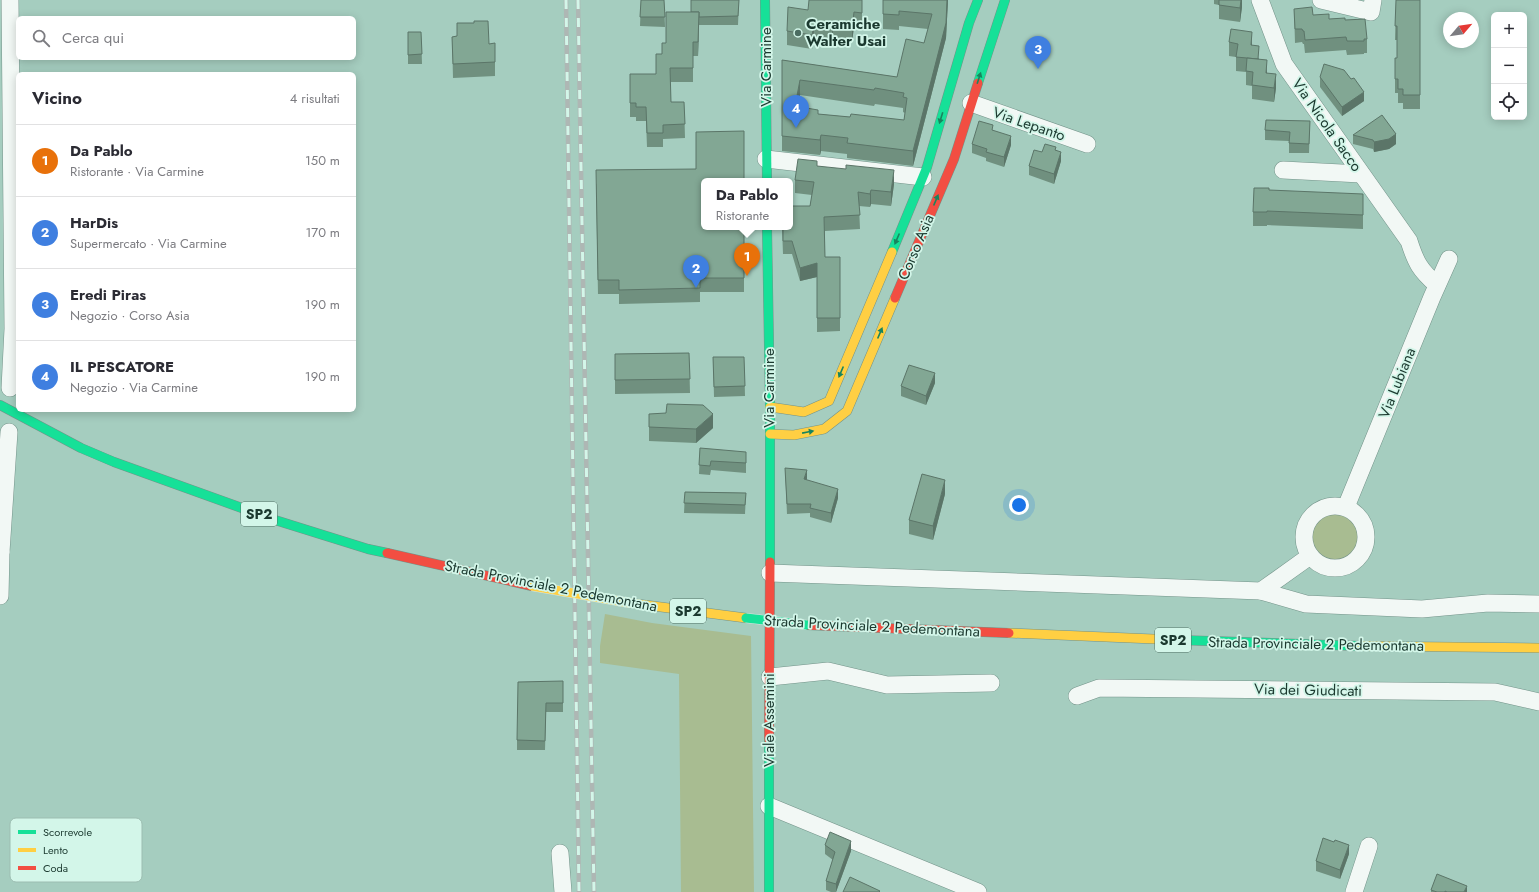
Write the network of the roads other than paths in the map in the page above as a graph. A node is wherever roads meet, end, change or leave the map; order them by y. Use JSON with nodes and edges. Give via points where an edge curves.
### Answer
{"nodes":[{"id":1,"x":10,"y":0,"type":"edge"},
{"id":2,"x":765,"y":0,"type":"edge"},
{"id":3,"x":978,"y":0,"type":"edge"},
{"id":4,"x":1005,"y":0,"type":"edge"},
{"id":5,"x":1260,"y":0,"type":"edge"},
{"id":6,"x":1321,"y":0,"type":"edge"},
{"id":7,"x":1373,"y":0,"type":"edge"},
{"id":8,"x":971,"y":103,"type":"junction"},
{"id":9,"x":1087,"y":144,"type":"dead end"},
{"id":10,"x":766,"y":159,"type":"junction"},
{"id":11,"x":1283,"y":170,"type":"dead end"},
{"id":12,"x":1360,"y":174,"type":"junction"},
{"id":13,"x":923,"y":177,"type":"junction"},
{"id":14,"x":767,"y":178,"type":"edge"},
{"id":15,"x":768,"y":230,"type":"edge"},
{"id":16,"x":1449,"y":259,"type":"dead end"},
{"id":17,"x":1437,"y":285,"type":"junction"},
{"id":18,"x":10,"y":388,"type":"dead end"},
{"id":19,"x":0,"y":404,"type":"edge"},
{"id":20,"x":770,"y":407,"type":"junction"},
{"id":21,"x":9,"y":432,"type":"dead end"},
{"id":22,"x":770,"y":434,"type":"junction"},
{"id":23,"x":1346,"y":507,"type":"junction"},
{"id":24,"x":770,"y":548,"type":"joint"},
{"id":25,"x":0,"y":552,"type":"edge"},
{"id":26,"x":1310,"y":556,"type":"junction"},
{"id":27,"x":770,"y":573,"type":"junction"},
{"id":28,"x":1261,"y":591,"type":"junction"},
{"id":29,"x":0,"y":596,"type":"edge"},
{"id":30,"x":1539,"y":604,"type":"edge"},
{"id":31,"x":1539,"y":648,"type":"edge"},
{"id":32,"x":770,"y":677,"type":"junction"},
{"id":33,"x":991,"y":683,"type":"dead end"},
{"id":34,"x":1077,"y":696,"type":"dead end"},
{"id":35,"x":1539,"y":702,"type":"edge"},
{"id":36,"x":769,"y":806,"type":"junction"},
{"id":37,"x":1369,"y":846,"type":"dead end"},
{"id":38,"x":560,"y":853,"type":"dead end"},
{"id":39,"x":563,"y":892,"type":"edge"},
{"id":40,"x":769,"y":892,"type":"edge"},
{"id":41,"x":978,"y":892,"type":"edge"},
{"id":42,"x":1354,"y":892,"type":"edge"}],
"edges":[{"from":1,"to":18,"type":"street","via":[[13,329]]},
{"from":2,"to":10,"type":"main road","name":"Via Carmine"},
{"from":3,"to":13,"type":"main road","name":"Corso Asia","one_way":true},
{"from":8,"to":4,"type":"main road","name":"Corso Asia","one_way":true},
{"from":5,"to":12,"type":"street","name":"Via Nicola Sacco","via":[[1284,64]]},
{"from":6,"to":7,"type":"street","via":[[1371,12]]},
{"from":8,"to":9,"type":"street","name":"Via Lepanto"},
{"from":22,"to":8,"type":"main road","name":"Corso Asia","one_way":true,"via":[[794,435],[824,429],[847,411],[954,159]]},
{"from":10,"to":13,"type":"street"},
{"from":10,"to":14,"type":"main road","name":"Via Carmine"},
{"from":11,"to":12,"type":"street"},
{"from":12,"to":17,"type":"street","name":"Via Nicola Sacco","via":[[1409,241],[1414,258],[1423,273]]},
{"from":13,"to":20,"type":"main road","name":"Corso Asia","one_way":true,"via":[[829,400],[804,412]]},
{"from":15,"to":20,"type":"main road","name":"Via Carmine"},
{"from":16,"to":17,"type":"street","name":"Via Lubiana"},
{"from":17,"to":23,"type":"street","name":"Via Lubiana"},
{"from":19,"to":31,"type":"main road","name":"Strada Provinciale 2 Pedemontana","number":"SP2","bridge":true,"via":[[81,448],[114,462],[275,520],[368,549],[532,586],[630,603],[807,625],[1309,645]]},
{"from":20,"to":22,"type":"main road","name":"Via Carmine"},
{"from":21,"to":25,"type":"street"},
{"from":22,"to":24,"type":"main road","name":"Via Carmine"},
{"from":23,"to":26,"type":"street","via":[[1326,507],[1310,518],[1305,527],[1304,537],[1305,547]]},
{"from":23,"to":26,"type":"street","via":[[1363,521],[1367,542],[1364,552],[1348,566],[1338,569],[1327,568]]},
{"from":24,"to":27,"type":"main road","name":"Viale Assemini"},
{"from":25,"to":29,"type":"street"},
{"from":26,"to":28,"type":"street"},
{"from":27,"to":28,"type":"street"},
{"from":27,"to":32,"type":"main road","name":"Viale Assemini"},
{"from":28,"to":30,"type":"street","via":[[1306,604],[1422,609],[1488,603]]},
{"from":32,"to":33,"type":"street","via":[[828,671],[887,685]]},
{"from":32,"to":36,"type":"main road","name":"Viale Assemini"},
{"from":34,"to":35,"type":"street","name":"Via dei Giudicati","via":[[1099,688],[1495,692]]},
{"from":36,"to":40,"type":"main road","name":"Viale Assemini"},
{"from":36,"to":41,"type":"street"},
{"from":37,"to":42,"type":"street"},
{"from":38,"to":39,"type":"street"}]}
